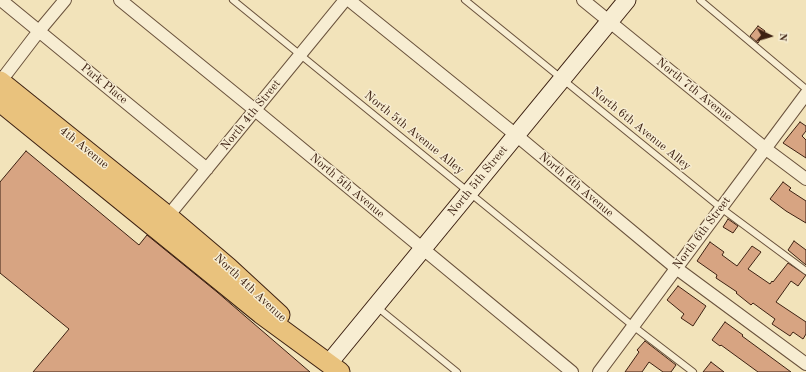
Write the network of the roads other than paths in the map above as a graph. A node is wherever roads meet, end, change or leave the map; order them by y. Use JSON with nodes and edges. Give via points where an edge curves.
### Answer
{"nodes":[{"id":1,"x":1,"y":0,"type":"edge"},
{"id":2,"x":65,"y":0,"type":"edge"},
{"id":3,"x":120,"y":0,"type":"edge"},
{"id":4,"x":234,"y":0,"type":"edge"},
{"id":5,"x":345,"y":0,"type":"edge"},
{"id":6,"x":349,"y":0,"type":"edge"},
{"id":7,"x":465,"y":0,"type":"edge"},
{"id":8,"x":584,"y":0,"type":"edge"},
{"id":9,"x":627,"y":0,"type":"edge"},
{"id":10,"x":700,"y":0,"type":"edge"},
{"id":11,"x":609,"y":21,"type":"junction"},
{"id":12,"x":39,"y":31,"type":"junction"},
{"id":13,"x":300,"y":55,"type":"junction"},
{"id":14,"x":562,"y":79,"type":"junction"},
{"id":15,"x":0,"y":81,"type":"edge"},
{"id":16,"x":806,"y":90,"type":"edge"},
{"id":17,"x":806,"y":94,"type":"edge"},
{"id":18,"x":0,"y":102,"type":"edge"},
{"id":19,"x":255,"y":110,"type":"junction"},
{"id":20,"x":516,"y":135,"type":"junction"},
{"id":21,"x":766,"y":148,"type":"junction"},
{"id":22,"x":207,"y":168,"type":"junction"},
{"id":23,"x":806,"y":179,"type":"edge"},
{"id":24,"x":469,"y":192,"type":"junction"},
{"id":25,"x":721,"y":208,"type":"junction"},
{"id":26,"x":162,"y":223,"type":"junction"},
{"id":27,"x":423,"y":249,"type":"junction"},
{"id":28,"x":676,"y":268,"type":"junction"},
{"id":29,"x":806,"y":271,"type":"edge"},
{"id":30,"x":376,"y":306,"type":"junction"},
{"id":31,"x":633,"y":326,"type":"junction"},
{"id":32,"x":806,"y":364,"type":"edge"},
{"id":33,"x":334,"y":368,"type":"edge"},
{"id":34,"x":457,"y":372,"type":"edge"},
{"id":35,"x":572,"y":372,"type":"edge"},
{"id":36,"x":599,"y":372,"type":"edge"},
{"id":37,"x":693,"y":372,"type":"edge"}],
"edges":[{"from":1,"to":12,"type":"street","name":"Park Place"},
{"from":2,"to":12,"type":"street"},
{"from":3,"to":19,"type":"street","name":"North 5th Avenue"},
{"from":4,"to":13,"type":"lane","name":"North 5th Avenue Alley"},
{"from":5,"to":13,"type":"street","name":"North 4th Street"},
{"from":6,"to":20,"type":"street","name":"North 6th Avenue"},
{"from":7,"to":14,"type":"lane","name":"North 6th Avenue Alley"},
{"from":8,"to":11,"type":"street","name":"North 7th Avenue"},
{"from":9,"to":11,"type":"street","name":"North 5th Street"},
{"from":10,"to":16,"type":"lane"},
{"from":11,"to":14,"type":"street","name":"North 5th Street"},
{"from":11,"to":21,"type":"street","name":"North 7th Avenue"},
{"from":12,"to":15,"type":"street"},
{"from":12,"to":22,"type":"street","name":"Park Place"},
{"from":13,"to":19,"type":"street","name":"North 4th Street"},
{"from":13,"to":24,"type":"lane","name":"North 5th Avenue Alley"},
{"from":14,"to":20,"type":"street","name":"North 5th Street"},
{"from":14,"to":25,"type":"lane","name":"North 6th Avenue Alley"},
{"from":15,"to":26,"type":"main road","name":"4th Avenue"},
{"from":17,"to":21,"type":"street","name":"North 6th Street"},
{"from":18,"to":26,"type":"main road","name":"4th Avenue"},
{"from":19,"to":22,"type":"street","name":"North 4th Street"},
{"from":19,"to":27,"type":"street","name":"North 5th Avenue"},
{"from":20,"to":24,"type":"street","name":"North 5th Street"},
{"from":20,"to":28,"type":"street","name":"North 6th Avenue"},
{"from":21,"to":23,"type":"street","name":"North 7th Avenue"},
{"from":21,"to":25,"type":"street","name":"North 6th Street"},
{"from":22,"to":26,"type":"street","name":"North 4th Street"},
{"from":24,"to":27,"type":"street","name":"North 5th Street"},
{"from":24,"to":31,"type":"lane","name":"North 5th Avenue Alley"},
{"from":25,"to":28,"type":"street","name":"North 6th Street"},
{"from":25,"to":29,"type":"lane","name":"North 6th Avenue Alley"},
{"from":26,"to":33,"type":"main road","name":"North 4th Avenue","via":[[228,267]]},
{"from":27,"to":30,"type":"street","name":"North 5th Street"},
{"from":27,"to":35,"type":"street","name":"North 5th Avenue"},
{"from":28,"to":31,"type":"street","name":"North 6th Street"},
{"from":28,"to":32,"type":"street","name":"North 6th Avenue"},
{"from":30,"to":33,"type":"street","name":"North 5th Street"},
{"from":30,"to":34,"type":"lane"},
{"from":31,"to":36,"type":"street","name":"North 6th Street"},
{"from":31,"to":37,"type":"lane","name":"North 5th Avenue Alley"}]}
